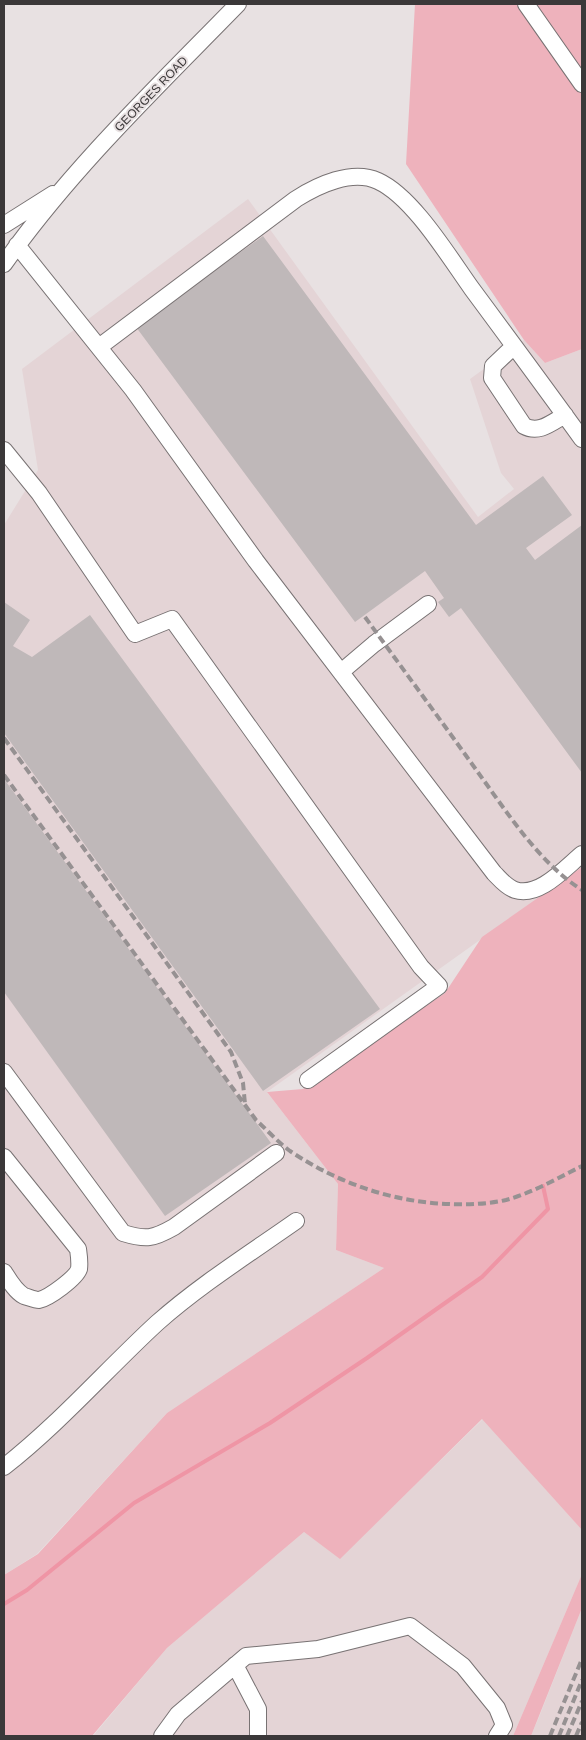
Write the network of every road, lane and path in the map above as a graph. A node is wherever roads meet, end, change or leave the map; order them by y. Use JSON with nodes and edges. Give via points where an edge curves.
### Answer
{"nodes":[{"id":1,"x":238,"y":4,"type":"edge"},
{"id":2,"x":526,"y":4,"type":"edge"},
{"id":3,"x":582,"y":84,"type":"edge"},
{"id":4,"x":66,"y":186,"type":"junction"},
{"id":5,"x":4,"y":225,"type":"edge"},
{"id":6,"x":17,"y":245,"type":"junction"},
{"id":7,"x":4,"y":264,"type":"edge"},
{"id":8,"x":514,"y":346,"type":"junction"},
{"id":9,"x":98,"y":347,"type":"junction"},
{"id":10,"x":565,"y":415,"type":"junction"},
{"id":11,"x":582,"y":438,"type":"edge"},
{"id":12,"x":4,"y":450,"type":"edge"},
{"id":13,"x":428,"y":604,"type":"dead end"},
{"id":14,"x":341,"y":672,"type":"junction"},
{"id":15,"x":582,"y":854,"type":"edge"},
{"id":16,"x":4,"y":1072,"type":"edge"},
{"id":17,"x":308,"y":1080,"type":"dead end"},
{"id":18,"x":276,"y":1153,"type":"dead end"},
{"id":19,"x":4,"y":1157,"type":"edge"},
{"id":20,"x":296,"y":1221,"type":"dead end"},
{"id":21,"x":4,"y":1272,"type":"edge"},
{"id":22,"x":4,"y":1467,"type":"edge"},
{"id":23,"x":235,"y":1666,"type":"junction"},
{"id":24,"x":162,"y":1736,"type":"edge"},
{"id":25,"x":258,"y":1736,"type":"edge"},
{"id":26,"x":497,"y":1736,"type":"edge"}],
"edges":[{"from":1,"to":4,"type":"street","name":"GEORGES ROAD"},
{"from":2,"to":3,"type":"street"},
{"from":4,"to":5,"type":"street","name":"GEORGES ROAD"},
{"from":4,"to":6,"type":"street","name":"GEORGES ROAD"},
{"from":6,"to":7,"type":"street","name":"GEORGES ROAD"},
{"from":6,"to":9,"type":"street"},
{"from":8,"to":9,"type":"street","via":[[406,202],[376,180],[361,177],[328,182],[296,199]]},
{"from":8,"to":10,"type":"street"},
{"from":8,"to":10,"type":"street","via":[[493,366],[492,378],[524,426],[531,430],[540,429]]},
{"from":9,"to":14,"type":"street"},
{"from":10,"to":11,"type":"street"},
{"from":12,"to":17,"type":"street","via":[[39,493],[135,634],[172,619],[421,967],[439,986]]},
{"from":13,"to":14,"type":"street"},
{"from":14,"to":15,"type":"street","via":[[506,885],[516,890],[536,889],[547,884]]},
{"from":16,"to":18,"type":"street","via":[[123,1233],[138,1238],[157,1237],[174,1227]]},
{"from":19,"to":21,"type":"street","via":[[78,1249],[80,1257],[74,1277],[38,1300],[17,1291]]},
{"from":20,"to":22,"type":"street","via":[[158,1323],[66,1413]]},
{"from":23,"to":24,"type":"street","via":[[178,1714]]},
{"from":23,"to":25,"type":"street","via":[[258,1709]]},
{"from":23,"to":26,"type":"street","via":[[246,1656],[318,1649],[410,1626],[463,1666],[497,1708],[504,1725]]}]}
